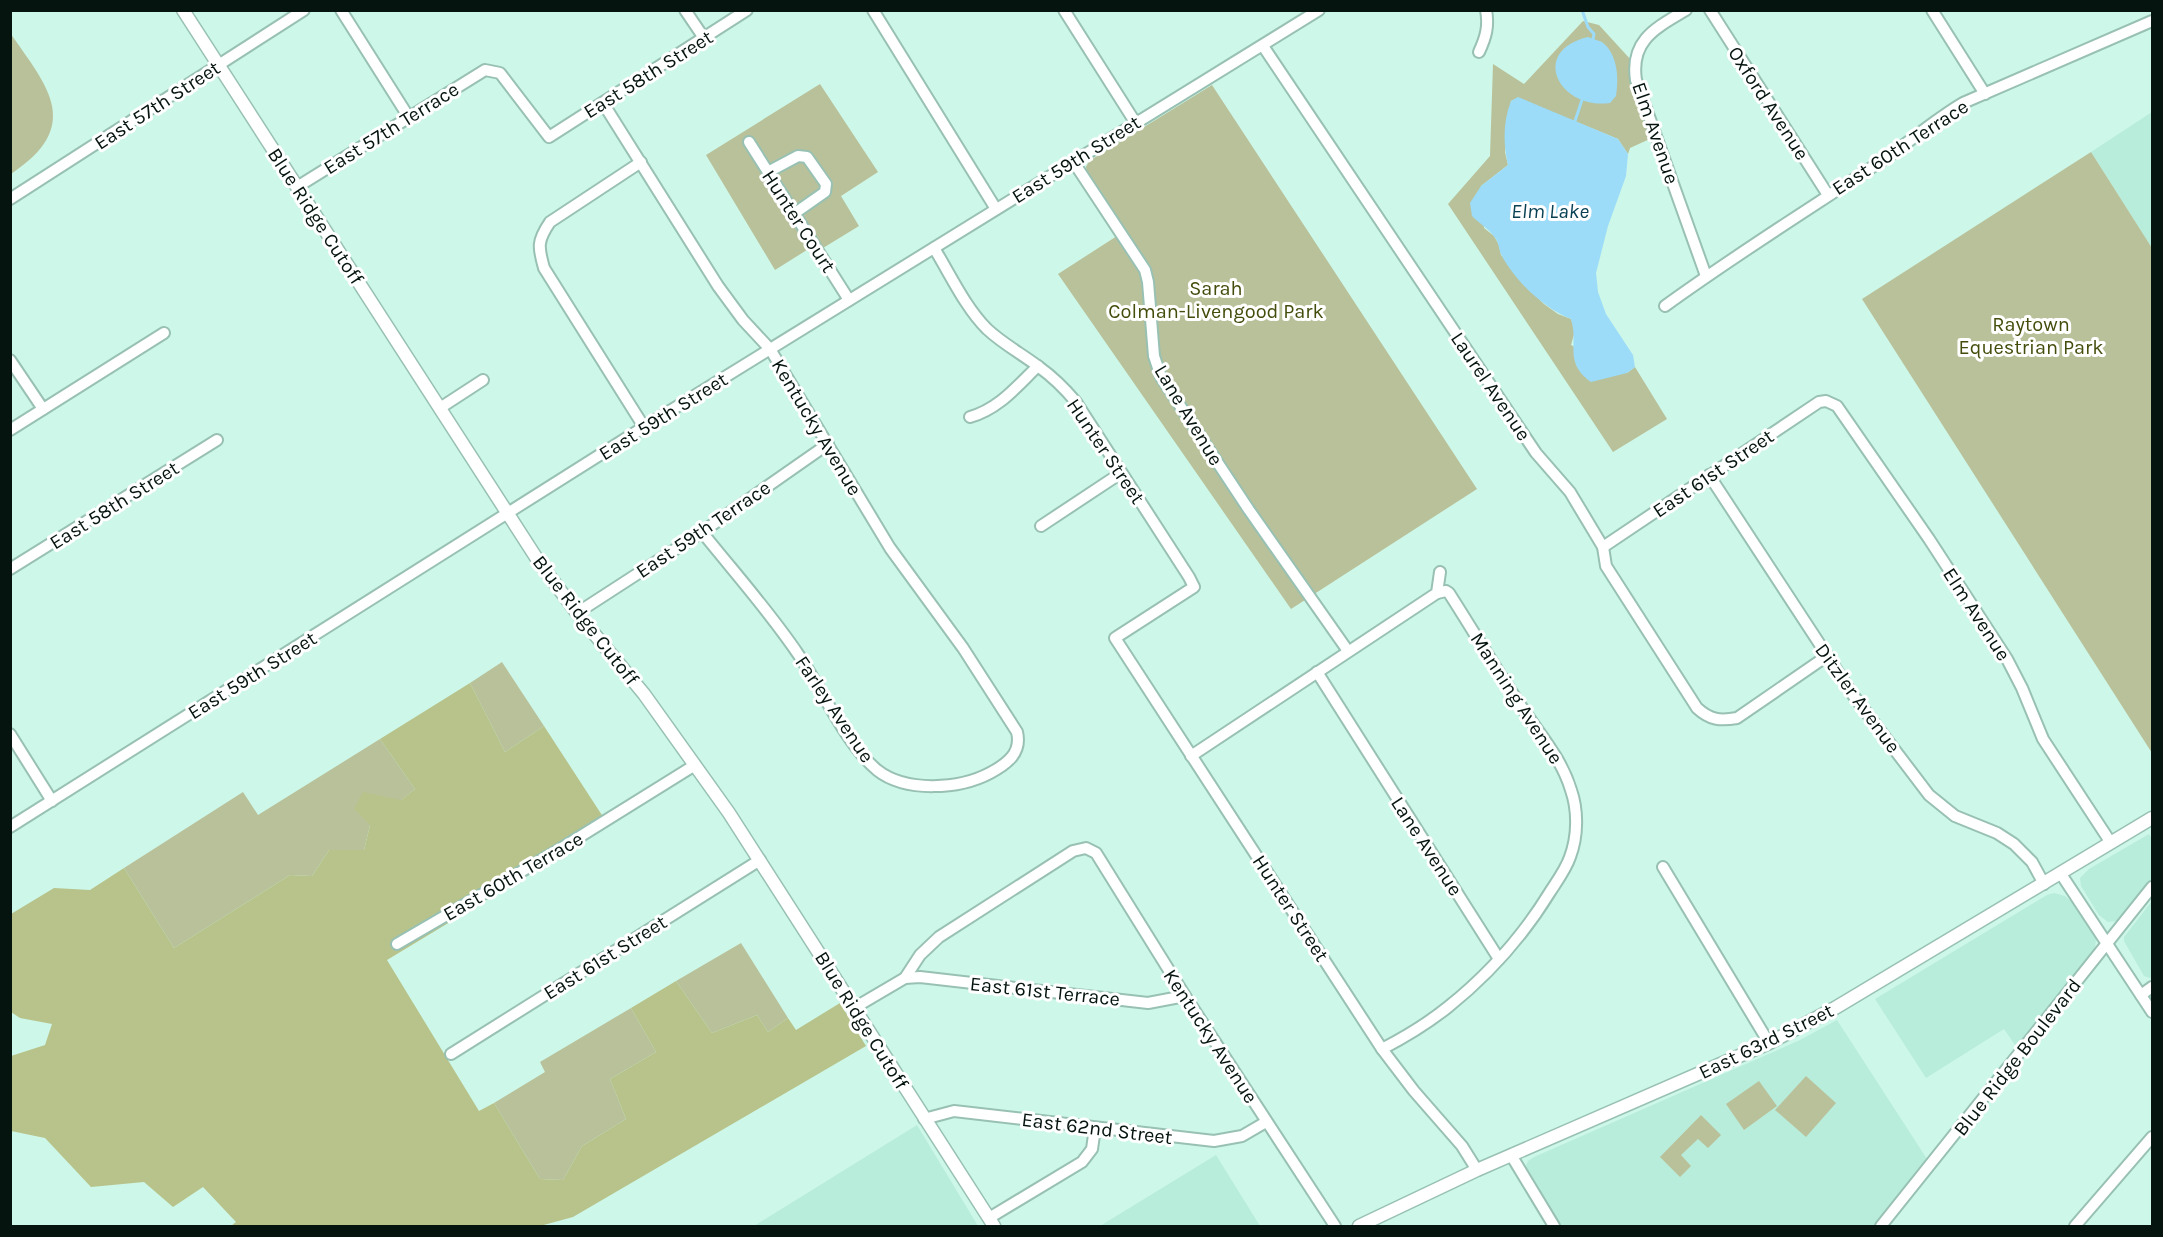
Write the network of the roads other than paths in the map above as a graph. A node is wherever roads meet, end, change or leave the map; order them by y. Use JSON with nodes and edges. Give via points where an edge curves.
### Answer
{"nodes":[{"id":1,"x":183,"y":10,"type":"edge"},
{"id":2,"x":304,"y":10,"type":"edge"},
{"id":3,"x":341,"y":10,"type":"edge"},
{"id":4,"x":685,"y":10,"type":"edge"},
{"id":5,"x":747,"y":10,"type":"edge"},
{"id":6,"x":873,"y":10,"type":"edge"},
{"id":7,"x":1064,"y":10,"type":"edge"},
{"id":8,"x":1486,"y":10,"type":"edge"},
{"id":9,"x":1686,"y":10,"type":"edge"},
{"id":10,"x":1710,"y":10,"type":"edge"},
{"id":11,"x":1932,"y":10,"type":"edge"},
{"id":12,"x":1316,"y":11,"type":"edge"},
{"id":13,"x":2152,"y":21,"type":"edge"},
{"id":14,"x":704,"y":38,"type":"junction"},
{"id":15,"x":1263,"y":46,"type":"junction"},
{"id":16,"x":1479,"y":52,"type":"dead end"},
{"id":17,"x":218,"y":66,"type":"junction"},
{"id":18,"x":1985,"y":94,"type":"junction"},
{"id":19,"x":603,"y":103,"type":"junction"},
{"id":20,"x":408,"y":116,"type":"junction"},
{"id":21,"x":1135,"y":122,"type":"junction"},
{"id":22,"x":549,"y":136,"type":"joint"},
{"id":23,"x":749,"y":142,"type":"dead end"},
{"id":24,"x":1073,"y":161,"type":"junction"},
{"id":25,"x":641,"y":162,"type":"junction"},
{"id":26,"x":768,"y":172,"type":"junction"},
{"id":27,"x":297,"y":187,"type":"junction"},
{"id":28,"x":1828,"y":195,"type":"junction"},
{"id":29,"x":10,"y":199,"type":"edge"},
{"id":30,"x":996,"y":209,"type":"junction"},
{"id":31,"x":795,"y":213,"type":"junction"},
{"id":32,"x":934,"y":248,"type":"junction"},
{"id":33,"x":1706,"y":276,"type":"junction"},
{"id":34,"x":849,"y":300,"type":"junction"},
{"id":35,"x":1665,"y":306,"type":"dead end"},
{"id":36,"x":164,"y":333,"type":"dead end"},
{"id":37,"x":770,"y":350,"type":"junction"},
{"id":38,"x":10,"y":360,"type":"edge"},
{"id":39,"x":1038,"y":366,"type":"junction"},
{"id":40,"x":483,"y":380,"type":"dead end"},
{"id":41,"x":1823,"y":402,"type":"joint"},
{"id":42,"x":440,"y":408,"type":"junction"},
{"id":43,"x":43,"y":409,"type":"junction"},
{"id":44,"x":970,"y":417,"type":"dead end"},
{"id":45,"x":644,"y":427,"type":"junction"},
{"id":46,"x":10,"y":430,"type":"edge"},
{"id":47,"x":217,"y":440,"type":"dead end"},
{"id":48,"x":828,"y":444,"type":"junction"},
{"id":49,"x":1121,"y":473,"type":"junction"},
{"id":50,"x":1709,"y":475,"type":"junction"},
{"id":51,"x":508,"y":513,"type":"junction"},
{"id":52,"x":1041,"y":526,"type":"dead end"},
{"id":53,"x":702,"y":532,"type":"junction"},
{"id":54,"x":1603,"y":547,"type":"junction"},
{"id":55,"x":10,"y":569,"type":"edge"},
{"id":56,"x":1440,"y":572,"type":"dead end"},
{"id":57,"x":1437,"y":592,"type":"junction"},
{"id":58,"x":577,"y":613,"type":"junction"},
{"id":59,"x":1348,"y":651,"type":"junction"},
{"id":60,"x":1827,"y":656,"type":"junction"},
{"id":61,"x":1317,"y":672,"type":"junction"},
{"id":62,"x":10,"y":734,"type":"edge"},
{"id":63,"x":1014,"y":756,"type":"joint"},
{"id":64,"x":1191,"y":756,"type":"junction"},
{"id":65,"x":695,"y":765,"type":"junction"},
{"id":66,"x":52,"y":801,"type":"junction"},
{"id":67,"x":2152,"y":818,"type":"edge"},
{"id":68,"x":10,"y":827,"type":"edge"},
{"id":69,"x":2110,"y":843,"type":"junction"},
{"id":70,"x":760,"y":860,"type":"junction"},
{"id":71,"x":1663,"y":867,"type":"dead end"},
{"id":72,"x":2061,"y":874,"type":"junction"},
{"id":73,"x":2044,"y":884,"type":"junction"},
{"id":74,"x":2152,"y":887,"type":"edge"},
{"id":75,"x":2107,"y":943,"type":"junction"},
{"id":76,"x":397,"y":944,"type":"dead end"},
{"id":77,"x":1499,"y":959,"type":"junction"},
{"id":78,"x":905,"y":978,"type":"junction"},
{"id":79,"x":2152,"y":987,"type":"edge"},
{"id":80,"x":2141,"y":995,"type":"junction"},
{"id":81,"x":1185,"y":996,"type":"junction"},
{"id":82,"x":854,"y":1008,"type":"junction"},
{"id":83,"x":2152,"y":1012,"type":"edge"},
{"id":84,"x":1769,"y":1043,"type":"junction"},
{"id":85,"x":1382,"y":1049,"type":"junction"},
{"id":86,"x":451,"y":1054,"type":"dead end"},
{"id":87,"x":924,"y":1119,"type":"junction"},
{"id":88,"x":1266,"y":1122,"type":"junction"},
{"id":89,"x":1095,"y":1128,"type":"junction"},
{"id":90,"x":2152,"y":1137,"type":"edge"},
{"id":91,"x":1510,"y":1155,"type":"junction"},
{"id":92,"x":1477,"y":1170,"type":"junction"},
{"id":93,"x":992,"y":1222,"type":"edge"},
{"id":94,"x":1377,"y":1222,"type":"edge"},
{"id":95,"x":1335,"y":1227,"type":"edge"},
{"id":96,"x":1359,"y":1227,"type":"edge"},
{"id":97,"x":1554,"y":1227,"type":"edge"},
{"id":98,"x":1881,"y":1227,"type":"edge"},
{"id":99,"x":2075,"y":1227,"type":"edge"}],
"edges":[{"from":1,"to":17,"type":"main road","name":"Blue Ridge Cutoff"},
{"from":2,"to":17,"type":"street","name":"East 57th Street"},
{"from":3,"to":20,"type":"street"},
{"from":4,"to":14,"type":"street"},
{"from":5,"to":14,"type":"street","name":"East 58th Street"},
{"from":6,"to":30,"type":"street"},
{"from":7,"to":21,"type":"street"},
{"from":8,"to":16,"type":"street","via":[[1488,23]]},
{"from":9,"to":33,"type":"street","name":"Elm Avenue","via":[[1647,35],[1637,52],[1634,68]]},
{"from":10,"to":28,"type":"street","name":"Oxford Avenue"},
{"from":11,"to":18,"type":"street"},
{"from":12,"to":15,"type":"street","name":"East 59th Street"},
{"from":13,"to":18,"type":"street","name":"East 60th Terrace"},
{"from":14,"to":19,"type":"street","name":"East 58th Street"},
{"from":15,"to":21,"type":"street","name":"East 59th Street"},
{"from":15,"to":54,"type":"street","name":"Laurel Avenue"},
{"from":17,"to":27,"type":"main road","name":"Blue Ridge Cutoff"},
{"from":17,"to":29,"type":"street","name":"East 57th Street"},
{"from":18,"to":28,"type":"street","name":"East 60th Terrace","via":[[1941,116]]},
{"from":19,"to":22,"type":"street","name":"East 58th Street"},
{"from":19,"to":25,"type":"street","name":"Kentucky Avenue"},
{"from":20,"to":22,"type":"street","name":"East 57th Terrace","via":[[485,70],[500,73]]},
{"from":20,"to":27,"type":"street","name":"East 57th Terrace"},
{"from":21,"to":24,"type":"street","name":"East 59th Street"},
{"from":23,"to":26,"type":"street","name":"Hunter Court"},
{"from":24,"to":30,"type":"street","name":"East 59th Street"},
{"from":24,"to":59,"type":"street","name":"Lane Avenue","via":[[1145,270],[1154,356],[1161,377],[1248,510]]},
{"from":25,"to":37,"type":"street","name":"Kentucky Avenue","via":[[718,286]]},
{"from":25,"to":45,"type":"street","via":[[550,222],[541,235],[539,247],[544,268]]},
{"from":26,"to":31,"type":"street","name":"Hunter Court"},
{"from":26,"to":31,"type":"street","via":[[798,156],[807,157],[826,184],[825,192]]},
{"from":27,"to":42,"type":"main road","name":"Blue Ridge Cutoff"},
{"from":28,"to":33,"type":"street","name":"East 60th Terrace"},
{"from":30,"to":32,"type":"street","name":"East 59th Street"},
{"from":31,"to":34,"type":"street","name":"Hunter Court"},
{"from":32,"to":34,"type":"street","name":"East 59th Street"},
{"from":32,"to":39,"type":"street","name":"Hunter Street","via":[[985,327]]},
{"from":33,"to":35,"type":"street","name":"East 60th Terrace"},
{"from":34,"to":37,"type":"street","name":"East 59th Street"},
{"from":36,"to":43,"type":"street"},
{"from":37,"to":45,"type":"street","name":"East 59th Street"},
{"from":37,"to":48,"type":"street","name":"Kentucky Avenue"},
{"from":38,"to":43,"type":"street"},
{"from":39,"to":44,"type":"street","via":[[998,404]]},
{"from":39,"to":49,"type":"street","name":"Hunter Street","via":[[1076,402]]},
{"from":40,"to":42,"type":"street"},
{"from":41,"to":50,"type":"street","name":"East 61st Street"},
{"from":41,"to":69,"type":"street","name":"Elm Avenue","via":[[1837,406],[2001,649],[2043,739]]},
{"from":42,"to":51,"type":"main road","name":"Blue Ridge Cutoff"},
{"from":43,"to":46,"type":"street"},
{"from":45,"to":51,"type":"street","name":"East 59th Street"},
{"from":47,"to":55,"type":"street","name":"East 58th Street"},
{"from":48,"to":53,"type":"street","name":"East 59th Terrace"},
{"from":48,"to":63,"type":"street","name":"Kentucky Avenue","via":[[890,548],[963,648],[1017,732]]},
{"from":49,"to":52,"type":"street"},
{"from":49,"to":64,"type":"street","name":"Hunter Street","via":[[1194,586],[1115,638]]},
{"from":50,"to":54,"type":"street","name":"East 61st Street"},
{"from":50,"to":60,"type":"street","name":"Ditzler Avenue"},
{"from":51,"to":58,"type":"main road","name":"Blue Ridge Cutoff"},
{"from":51,"to":66,"type":"street","name":"East 59th Street"},
{"from":53,"to":58,"type":"street","name":"East 59th Terrace"},
{"from":53,"to":63,"type":"street","name":"Farley Avenue","via":[[797,653],[852,741],[877,770],[908,784],[946,786],[977,780]]},
{"from":54,"to":60,"type":"street","name":"Laurel Avenue","via":[[1606,566],[1697,708],[1706,716],[1719,720],[1737,718]]},
{"from":56,"to":57,"type":"street"},
{"from":57,"to":59,"type":"street"},
{"from":57,"to":77,"type":"street","name":"Manning Avenue","via":[[1449,592],[1524,712],[1548,743],[1572,791],[1576,835],[1570,856],[1542,906]]},
{"from":58,"to":65,"type":"main road","name":"Blue Ridge Cutoff","via":[[644,694]]},
{"from":59,"to":61,"type":"street"},
{"from":60,"to":73,"type":"street","name":"Ditzler Avenue","via":[[1929,795],[1955,816],[2014,844],[2032,862]]},
{"from":61,"to":64,"type":"street"},
{"from":61,"to":77,"type":"street","name":"Lane Avenue"},
{"from":62,"to":66,"type":"street"},
{"from":64,"to":85,"type":"street","name":"Hunter Street"},
{"from":65,"to":70,"type":"main road","name":"Blue Ridge Cutoff"},
{"from":65,"to":76,"type":"street","name":"East 60th Terrace"},
{"from":66,"to":68,"type":"street","name":"East 59th Street"},
{"from":67,"to":69,"type":"main road","name":"East 63rd Street"},
{"from":69,"to":72,"type":"main road","name":"East 63rd Street"},
{"from":70,"to":82,"type":"main road","name":"Blue Ridge Cutoff"},
{"from":70,"to":86,"type":"street","name":"East 61st Street"},
{"from":71,"to":84,"type":"street"},
{"from":72,"to":73,"type":"main road","name":"East 63rd Street"},
{"from":72,"to":75,"type":"street"},
{"from":73,"to":84,"type":"main road","name":"East 63rd Street"},
{"from":74,"to":75,"type":"street","name":"Blue Ridge Boulevard"},
{"from":75,"to":80,"type":"street"},
{"from":75,"to":98,"type":"street","name":"Blue Ridge Boulevard"},
{"from":77,"to":85,"type":"street","via":[[1446,1009]]},
{"from":78,"to":81,"type":"street","name":"East 61st Terrace","via":[[1148,1002]]},
{"from":78,"to":81,"type":"street","name":"Kentucky Avenue","via":[[920,955],[939,937],[1073,851],[1086,848],[1095,853]]},
{"from":78,"to":82,"type":"street"},
{"from":79,"to":80,"type":"street"},
{"from":80,"to":83,"type":"street"},
{"from":81,"to":88,"type":"street","name":"Kentucky Avenue"},
{"from":82,"to":87,"type":"main road","name":"Blue Ridge Cutoff"},
{"from":84,"to":91,"type":"main road","name":"East 63rd Street"},
{"from":85,"to":92,"type":"street","name":"Hunter Street","via":[[1462,1146]]},
{"from":87,"to":89,"type":"street","name":"East 62nd Street","via":[[954,1111]]},
{"from":87,"to":93,"type":"main road","name":"Blue Ridge Cutoff"},
{"from":88,"to":89,"type":"street","name":"East 62nd Street","via":[[1242,1136],[1215,1141]]},
{"from":88,"to":95,"type":"street","name":"Kentucky Avenue"},
{"from":89,"to":93,"type":"street","via":[[1092,1149],[1082,1162]]},
{"from":90,"to":99,"type":"street"},
{"from":91,"to":92,"type":"main road","name":"East 63rd Street"},
{"from":91,"to":97,"type":"street"},
{"from":92,"to":94,"type":"main road","name":"East 63rd Street"},
{"from":94,"to":96,"type":"main road","name":"East 63rd Street"}]}
